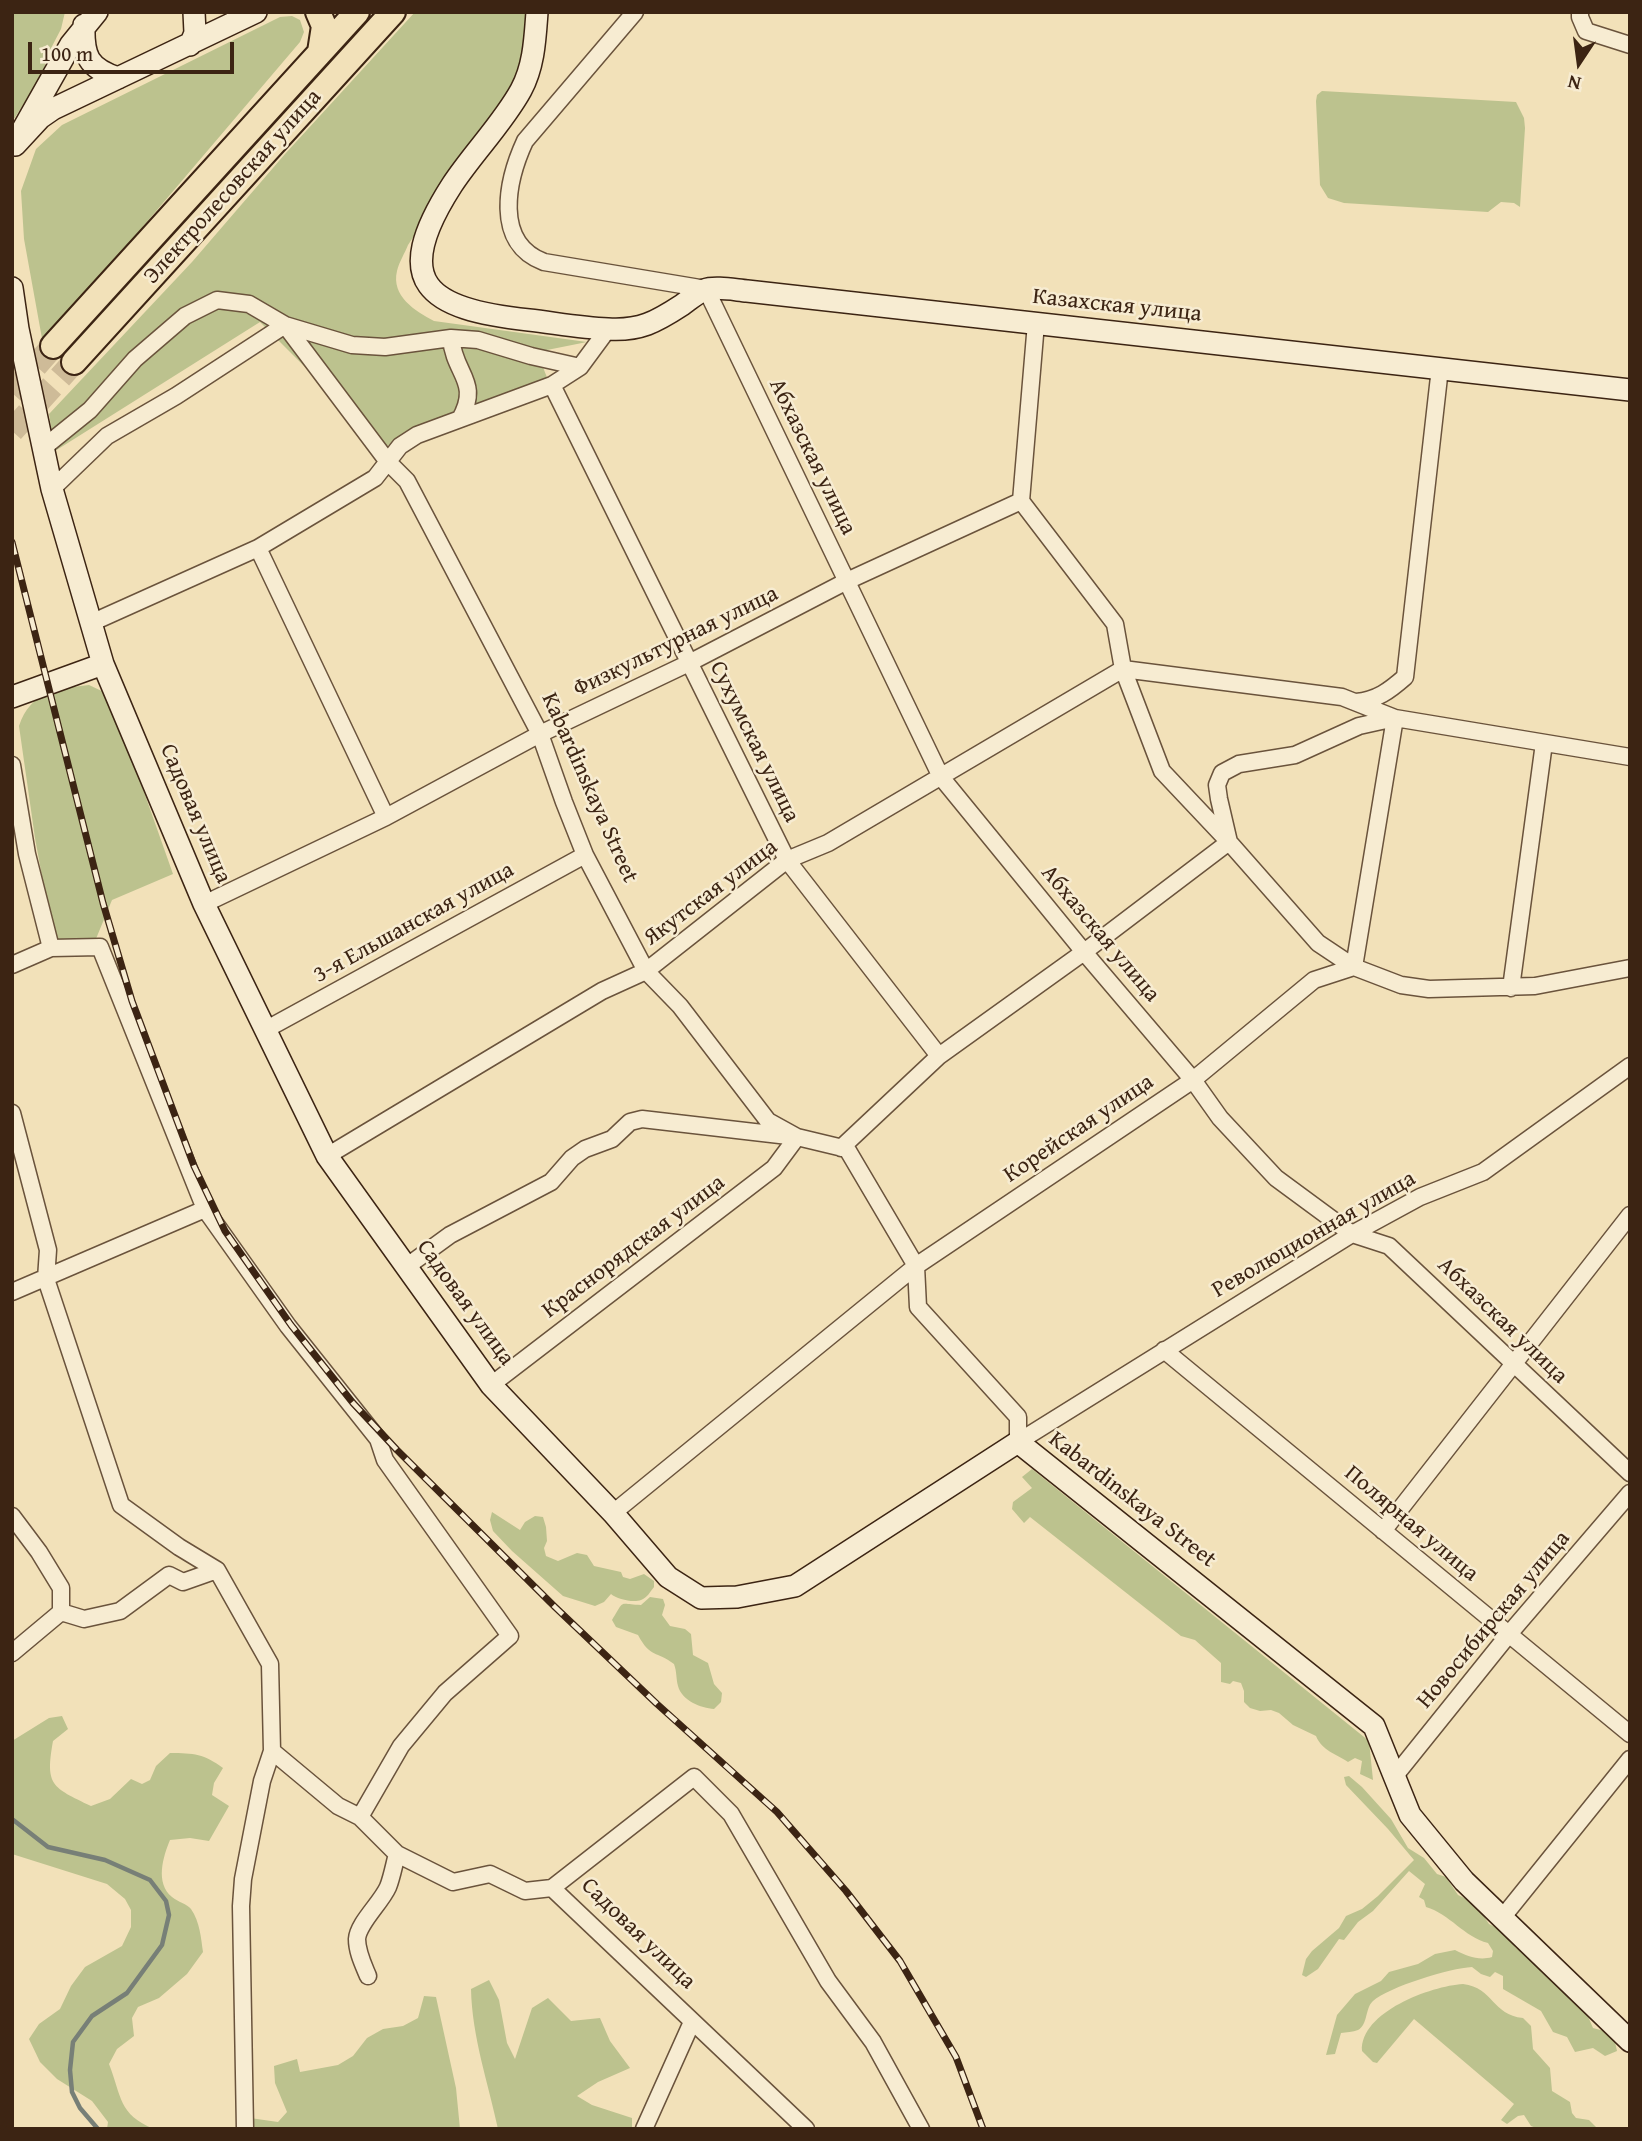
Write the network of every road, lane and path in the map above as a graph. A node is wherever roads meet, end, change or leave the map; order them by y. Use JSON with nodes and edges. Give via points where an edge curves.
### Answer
{"nodes":[{"id":1,"x":194,"y":12,"type":"edge"},
{"id":2,"x":256,"y":12,"type":"edge"},
{"id":3,"x":318,"y":12,"type":"edge"},
{"id":4,"x":357,"y":12,"type":"edge"},
{"id":5,"x":393,"y":12,"type":"edge"},
{"id":6,"x":537,"y":12,"type":"edge"},
{"id":7,"x":635,"y":12,"type":"edge"},
{"id":8,"x":1580,"y":12,"type":"edge"},
{"id":9,"x":90,"y":19,"type":"edge"},
{"id":10,"x":190,"y":45,"type":"junction"},
{"id":11,"x":1630,"y":45,"type":"edge"},
{"id":12,"x":320,"y":52,"type":"junction"},
{"id":13,"x":118,"y":78,"type":"junction"},
{"id":14,"x":14,"y":149,"type":"edge"},
{"id":15,"x":12,"y":288,"type":"edge"},
{"id":16,"x":706,"y":289,"type":"junction"},
{"id":17,"x":1036,"y":323,"type":"junction"},
{"id":18,"x":285,"y":325,"type":"junction"},
{"id":19,"x":608,"y":329,"type":"junction"},
{"id":20,"x":451,"y":338,"type":"junction"},
{"id":21,"x":53,"y":346,"type":"tunnel mouth"},
{"id":22,"x":74,"y":362,"type":"tunnel mouth"},
{"id":23,"x":580,"y":367,"type":"junction"},
{"id":24,"x":1440,"y":368,"type":"junction"},
{"id":25,"x":552,"y":385,"type":"junction"},
{"id":26,"x":1630,"y":390,"type":"edge"},
{"id":27,"x":460,"y":419,"type":"junction"},
{"id":28,"x":43,"y":448,"type":"junction"},
{"id":29,"x":388,"y":462,"type":"junction"},
{"id":30,"x":52,"y":489,"type":"junction"},
{"id":31,"x":1021,"y":501,"type":"junction"},
{"id":32,"x":258,"y":548,"type":"junction"},
{"id":33,"x":847,"y":581,"type":"junction"},
{"id":34,"x":91,"y":623,"type":"junction"},
{"id":35,"x":689,"y":663,"type":"junction"},
{"id":36,"x":103,"y":664,"type":"junction"},
{"id":37,"x":1123,"y":669,"type":"junction"},
{"id":38,"x":12,"y":697,"type":"edge"},
{"id":39,"x":1353,"y":702,"type":"junction"},
{"id":40,"x":1395,"y":718,"type":"junction"},
{"id":41,"x":540,"y":734,"type":"junction"},
{"id":42,"x":1545,"y":743,"type":"junction"},
{"id":43,"x":1630,"y":757,"type":"edge"},
{"id":44,"x":12,"y":765,"type":"edge"},
{"id":45,"x":941,"y":777,"type":"junction"},
{"id":46,"x":386,"y":817,"type":"junction"},
{"id":47,"x":1229,"y":842,"type":"junction"},
{"id":48,"x":585,"y":855,"type":"junction"},
{"id":49,"x":787,"y":860,"type":"junction"},
{"id":50,"x":204,"y":904,"type":"junction"},
{"id":51,"x":51,"y":948,"type":"junction"},
{"id":52,"x":1084,"y":952,"type":"junction"},
{"id":53,"x":12,"y":965,"type":"edge"},
{"id":54,"x":1354,"y":967,"type":"junction"},
{"id":55,"x":1630,"y":968,"type":"edge"},
{"id":56,"x":646,"y":971,"type":"junction"},
{"id":57,"x":1511,"y":988,"type":"junction"},
{"id":58,"x":265,"y":1030,"type":"junction"},
{"id":59,"x":939,"y":1056,"type":"junction"},
{"id":60,"x":1630,"y":1066,"type":"edge"},
{"id":61,"x":1193,"y":1080,"type":"junction"},
{"id":62,"x":12,"y":1113,"type":"edge"},
{"id":63,"x":797,"y":1137,"type":"junction"},
{"id":64,"x":841,"y":1148,"type":"junction"},
{"id":65,"x":327,"y":1156,"type":"junction"},
{"id":66,"x":205,"y":1209,"type":"junction"},
{"id":67,"x":1630,"y":1215,"type":"edge"},
{"id":68,"x":1352,"y":1234,"type":"junction"},
{"id":69,"x":916,"y":1266,"type":"junction"},
{"id":70,"x":406,"y":1267,"type":"junction"},
{"id":71,"x":46,"y":1279,"type":"junction"},
{"id":72,"x":12,"y":1292,"type":"edge"},
{"id":73,"x":1164,"y":1350,"type":"junction"},
{"id":74,"x":1513,"y":1364,"type":"junction"},
{"id":75,"x":491,"y":1385,"type":"junction"},
{"id":76,"x":1018,"y":1442,"type":"junction"},
{"id":77,"x":1630,"y":1473,"type":"edge"},
{"id":78,"x":1630,"y":1493,"type":"edge"},
{"id":79,"x":613,"y":1513,"type":"junction"},
{"id":80,"x":12,"y":1516,"type":"edge"},
{"id":81,"x":1384,"y":1531,"type":"junction"},
{"id":82,"x":217,"y":1570,"type":"junction"},
{"id":83,"x":61,"y":1612,"type":"junction"},
{"id":84,"x":1509,"y":1634,"type":"junction"},
{"id":85,"x":12,"y":1653,"type":"edge"},
{"id":86,"x":1630,"y":1734,"type":"edge"},
{"id":87,"x":272,"y":1751,"type":"junction"},
{"id":88,"x":1630,"y":1759,"type":"edge"},
{"id":89,"x":1394,"y":1777,"type":"junction"},
{"id":90,"x":360,"y":1816,"type":"junction"},
{"id":91,"x":397,"y":1854,"type":"junction"},
{"id":92,"x":552,"y":1888,"type":"junction"},
{"id":93,"x":1502,"y":1918,"type":"junction"},
{"id":94,"x":368,"y":1976,"type":"dead end"},
{"id":95,"x":692,"y":2022,"type":"junction"},
{"id":96,"x":1630,"y":2041,"type":"edge"},
{"id":97,"x":245,"y":2129,"type":"edge"},
{"id":98,"x":644,"y":2129,"type":"edge"},
{"id":99,"x":806,"y":2129,"type":"edge"},
{"id":100,"x":921,"y":2129,"type":"edge"}],
"edges":[{"from":1,"to":10,"type":"street","via":[[195,33]]},
{"from":2,"to":10,"type":"street"},
{"from":3,"to":12,"type":"main road","via":[[324,26]]},
{"from":4,"to":12,"type":"main road","name":"Электролесовская улица"},
{"from":5,"to":22,"type":"main road","name":"Электролесовская улица"},
{"from":6,"to":19,"type":"street","via":[[533,60],[521,91],[439,208],[423,248],[424,278],[447,303],[470,311]]},
{"from":7,"to":16,"type":"street","via":[[525,141],[510,183],[509,220],[516,240],[531,257],[544,262]]},
{"from":8,"to":11,"type":"street","via":[[1586,32]]},
{"from":9,"to":13,"type":"street","via":[[83,43],[92,65]]},
{"from":9,"to":14,"type":"street","via":[[56,67]]},
{"from":10,"to":13,"type":"street"},
{"from":12,"to":21,"type":"main road","name":"Электролесовская улица"},
{"from":13,"to":14,"type":"street","via":[[53,109]]},
{"from":15,"to":28,"type":"street","name":"Садовая улица"},
{"from":16,"to":17,"type":"street","name":"Казахская улица"},
{"from":16,"to":19,"type":"street","via":[[636,329]]},
{"from":16,"to":33,"type":"street","name":"Абхазская улица"},
{"from":17,"to":24,"type":"street","name":"Казахская улица"},
{"from":17,"to":31,"type":"street"},
{"from":18,"to":20,"type":"street","via":[[352,345],[385,347]]},
{"from":18,"to":28,"type":"street","via":[[248,304],[217,300],[165,333],[90,410]]},
{"from":18,"to":29,"type":"street","name":"Kabardinskaya Street"},
{"from":18,"to":30,"type":"street","via":[[107,436]]},
{"from":19,"to":23,"type":"street"},
{"from":20,"to":23,"type":"street","via":[[478,340]]},
{"from":20,"to":27,"type":"street","via":[[470,395]]},
{"from":23,"to":25,"type":"street"},
{"from":24,"to":26,"type":"street","name":"Казахская улица"},
{"from":24,"to":39,"type":"street","via":[[1405,677],[1370,701]]},
{"from":25,"to":27,"type":"street"},
{"from":25,"to":35,"type":"street","name":"Сухумская улица"},
{"from":27,"to":29,"type":"street","via":[[417,435],[400,446]]},
{"from":28,"to":30,"type":"street","name":"Садовая улица"},
{"from":29,"to":32,"type":"street","via":[[375,478]]},
{"from":29,"to":41,"type":"street","name":"Kabardinskaya Street","via":[[407,481]]},
{"from":30,"to":34,"type":"street","name":"Садовая улица"},
{"from":31,"to":33,"type":"street","name":"Физкультурная улица"},
{"from":31,"to":37,"type":"street","via":[[1115,624]]},
{"from":32,"to":34,"type":"street"},
{"from":32,"to":46,"type":"street"},
{"from":33,"to":35,"type":"street","name":"Физкультурная улица"},
{"from":33,"to":45,"type":"street","name":"Абхазская улица"},
{"from":34,"to":36,"type":"street","name":"Садовая улица"},
{"from":35,"to":41,"type":"street","name":"Физкультурная улица"},
{"from":35,"to":49,"type":"street","name":"Сухумская улица"},
{"from":36,"to":38,"type":"street"},
{"from":36,"to":50,"type":"street","name":"Садовая улица"},
{"from":37,"to":39,"type":"street"},
{"from":37,"to":45,"type":"street","name":"Якутская улица"},
{"from":37,"to":47,"type":"street","via":[[1162,771]]},
{"from":39,"to":40,"type":"street"},
{"from":40,"to":42,"type":"street"},
{"from":40,"to":47,"type":"street","via":[[1359,726],[1295,755],[1239,764],[1223,773],[1217,785]]},
{"from":40,"to":54,"type":"street"},
{"from":41,"to":46,"type":"street","name":"Физкультурная улица"},
{"from":41,"to":48,"type":"street","name":"Kabardinskaya Street"},
{"from":42,"to":43,"type":"street"},
{"from":42,"to":57,"type":"street"},
{"from":44,"to":51,"type":"street","via":[[27,854]]},
{"from":45,"to":49,"type":"street","name":"Якутская улица","via":[[828,843]]},
{"from":45,"to":52,"type":"street","name":"Абхазская улица"},
{"from":46,"to":50,"type":"street","name":"Физкультурная улица"},
{"from":47,"to":52,"type":"street"},
{"from":47,"to":54,"type":"street","via":[[1318,943]]},
{"from":48,"to":56,"type":"street","name":"Kabardinskaya Street"},
{"from":48,"to":58,"type":"street","name":"3-я Ельшанская улица"},
{"from":49,"to":56,"type":"street","name":"Якутская улица"},
{"from":49,"to":59,"type":"street","name":"Сухумская улица"},
{"from":50,"to":58,"type":"street","name":"Садовая улица"},
{"from":51,"to":53,"type":"street"},
{"from":51,"to":66,"type":"street","via":[[100,947]]},
{"from":52,"to":59,"type":"street"},
{"from":52,"to":61,"type":"street","name":"Абхазская улица"},
{"from":54,"to":57,"type":"street","via":[[1420,988]]},
{"from":54,"to":61,"type":"street","name":"Корейская улица","via":[[1314,979]]},
{"from":55,"to":57,"type":"street"},
{"from":56,"to":63,"type":"street","name":"Kabardinskaya Street","via":[[680,1006],[768,1121]]},
{"from":56,"to":65,"type":"street","name":"Якутская улица","via":[[603,991]]},
{"from":58,"to":65,"type":"street","name":"Садовая улица"},
{"from":59,"to":64,"type":"street"},
{"from":60,"to":68,"type":"street","name":"Революционная улица","via":[[1483,1172],[1420,1197]]},
{"from":61,"to":68,"type":"street","name":"Абхазская улица","via":[[1220,1118],[1276,1178]]},
{"from":61,"to":69,"type":"street","name":"Корейская улица"},
{"from":62,"to":71,"type":"street","via":[[48,1250]]},
{"from":63,"to":64,"type":"street","name":"Kabardinskaya Street"},
{"from":63,"to":70,"type":"street","via":[[642,1119],[630,1122],[612,1139],[572,1158],[551,1182],[450,1236]]},
{"from":63,"to":75,"type":"street","name":"Краснорядская улица","via":[[774,1168]]},
{"from":64,"to":69,"type":"street","name":"Kabardinskaya Street","via":[[847,1149]]},
{"from":65,"to":70,"type":"street","name":"Садовая улица"},
{"from":66,"to":71,"type":"street"},
{"from":66,"to":90,"type":"street","via":[[288,1326],[378,1439],[385,1460],[510,1636],[445,1693],[401,1746]]},
{"from":67,"to":74,"type":"street"},
{"from":68,"to":73,"type":"street","name":"Революционная улица"},
{"from":68,"to":74,"type":"street","name":"Абхазская улица","via":[[1389,1246]]},
{"from":69,"to":76,"type":"street","name":"Kabardinskaya Street","via":[[918,1307],[1018,1417]]},
{"from":69,"to":79,"type":"street","name":"Корейская улица"},
{"from":70,"to":75,"type":"street","name":"Садовая улица"},
{"from":71,"to":72,"type":"street"},
{"from":71,"to":82,"type":"street","via":[[121,1505]]},
{"from":73,"to":76,"type":"street","name":"Революционная улица"},
{"from":73,"to":81,"type":"street","name":"Полярная улица"},
{"from":74,"to":77,"type":"street","name":"Абхазская улица"},
{"from":74,"to":81,"type":"street"},
{"from":75,"to":79,"type":"street","name":"Садовая улица"},
{"from":76,"to":79,"type":"street","name":"Садовая улица","via":[[795,1586],[737,1597],[701,1598],[668,1577]]},
{"from":76,"to":89,"type":"street","name":"Kabardinskaya Street","via":[[1374,1726]]},
{"from":78,"to":84,"type":"street","name":"Новосибирская улица"},
{"from":80,"to":83,"type":"street","via":[[61,1588]]},
{"from":81,"to":84,"type":"street","name":"Полярная улица"},
{"from":82,"to":83,"type":"street","via":[[183,1582],[169,1575],[120,1611],[84,1619]]},
{"from":82,"to":87,"type":"street","via":[[270,1664]]},
{"from":83,"to":85,"type":"street"},
{"from":84,"to":86,"type":"street","name":"Полярная улица"},
{"from":84,"to":89,"type":"street","name":"Новосибирская улица"},
{"from":87,"to":90,"type":"street","name":"Садовая улица","via":[[338,1805]]},
{"from":87,"to":97,"type":"street","via":[[262,1781],[241,1906]]},
{"from":88,"to":93,"type":"street"},
{"from":89,"to":93,"type":"street","name":"Kabardinskaya Street","via":[[1410,1815],[1464,1881]]},
{"from":90,"to":91,"type":"street","name":"Садовая улица"},
{"from":91,"to":92,"type":"street","name":"Садовая улица","via":[[453,1882],[490,1874],[525,1891]]},
{"from":91,"to":94,"type":"street","via":[[388,1886],[357,1936]]},
{"from":92,"to":95,"type":"street","name":"Садовая улица"},
{"from":92,"to":100,"type":"street","via":[[694,1777],[731,1814],[828,1981],[873,2042]]},
{"from":93,"to":96,"type":"street","name":"Kabardinskaya Street"},
{"from":95,"to":98,"type":"street"},
{"from":95,"to":99,"type":"street","name":"Садовая улица"}]}
